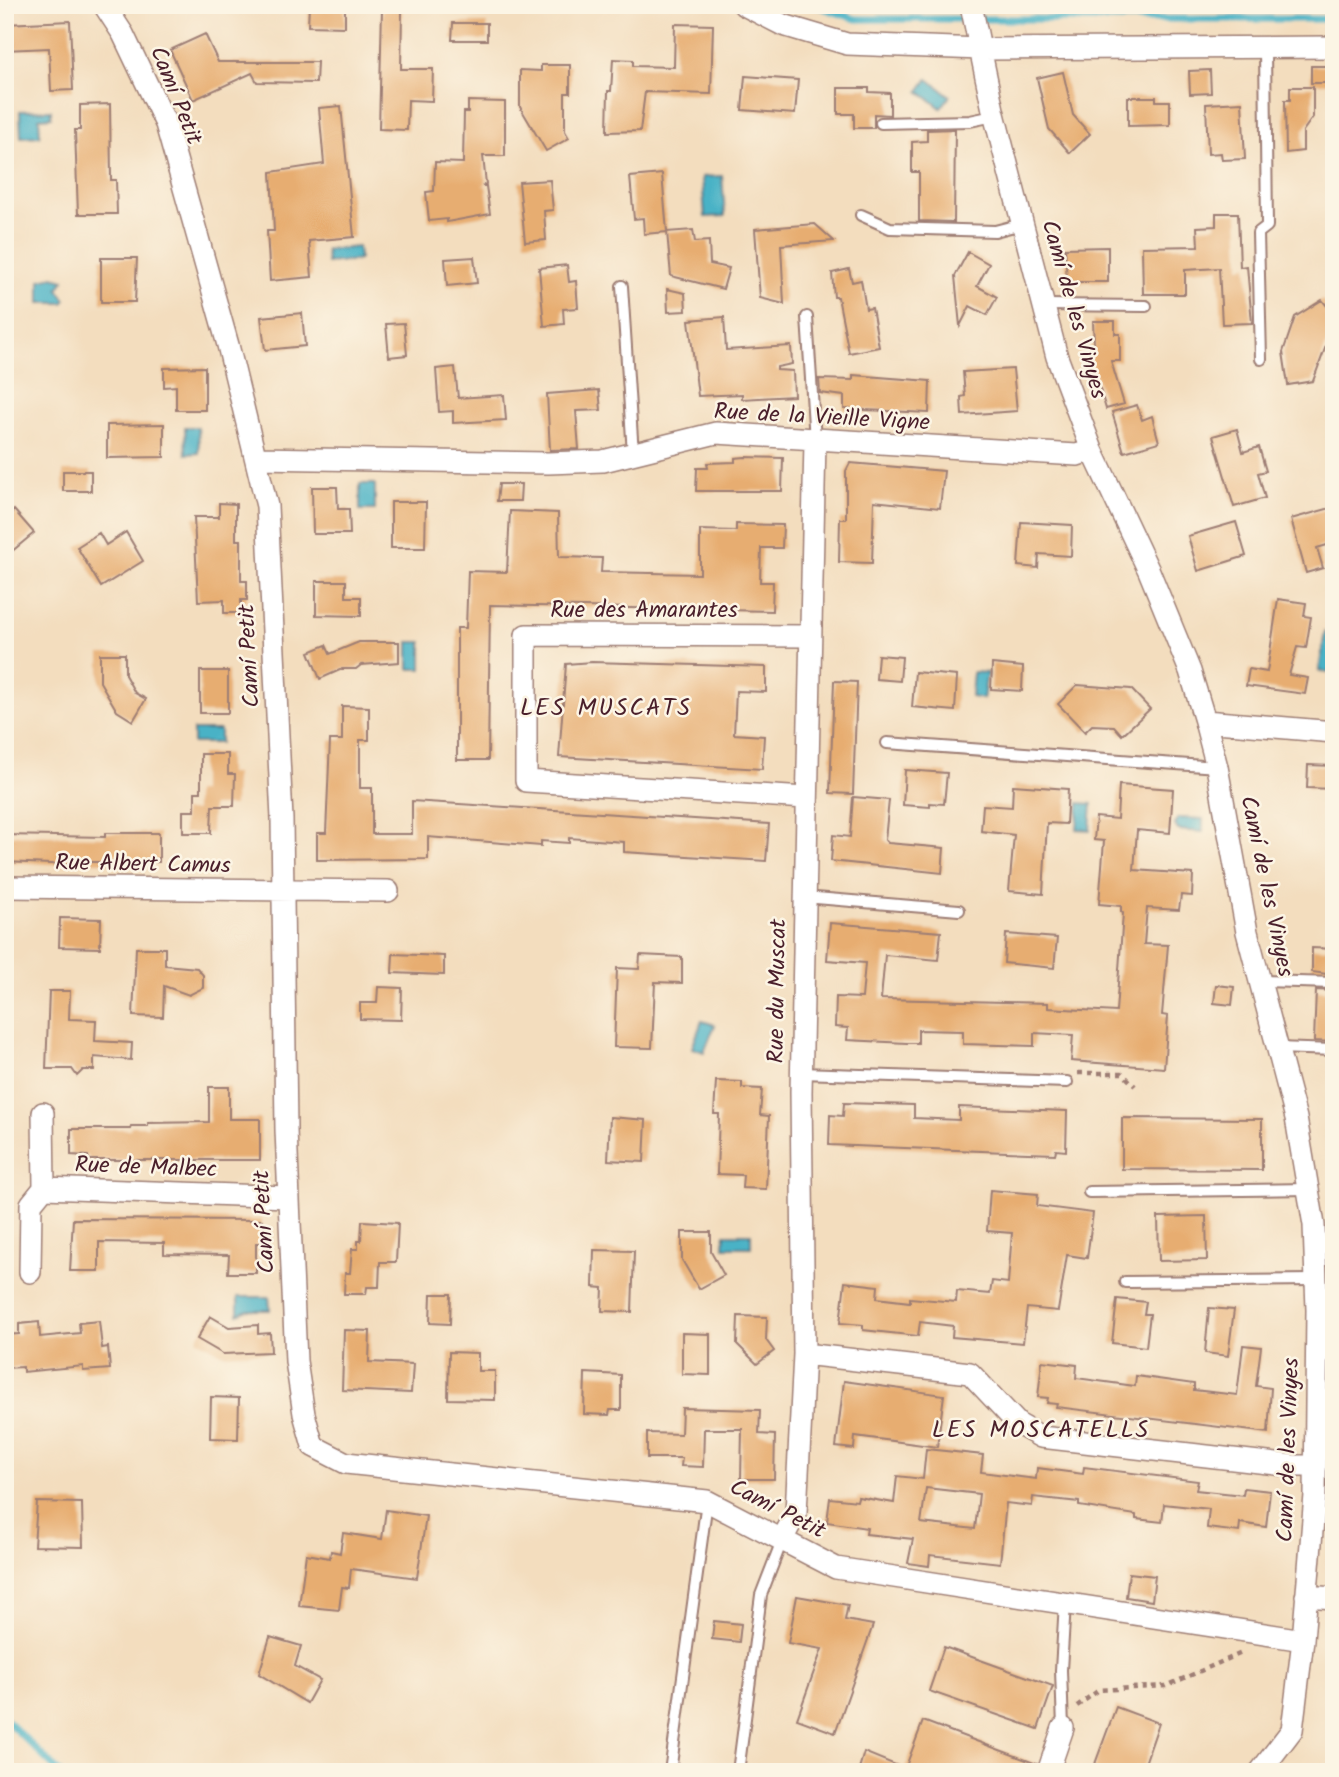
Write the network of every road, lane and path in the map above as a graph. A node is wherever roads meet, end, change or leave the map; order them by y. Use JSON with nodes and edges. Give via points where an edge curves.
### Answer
{"nodes":[{"id":1,"x":104,"y":5,"type":"edge"},
{"id":2,"x":744,"y":5,"type":"edge"},
{"id":3,"x":972,"y":7,"type":"edge"},
{"id":4,"x":979,"y":42,"type":"junction"},
{"id":5,"x":1334,"y":47,"type":"edge"},
{"id":6,"x":1265,"y":48,"type":"junction"},
{"id":7,"x":994,"y":116,"type":"junction"},
{"id":8,"x":881,"y":123,"type":"dead end"},
{"id":9,"x":861,"y":215,"type":"dead end"},
{"id":10,"x":1022,"y":223,"type":"junction"},
{"id":11,"x":622,"y":286,"type":"dead end"},
{"id":12,"x":1043,"y":305,"type":"junction"},
{"id":13,"x":1146,"y":306,"type":"dead end"},
{"id":14,"x":807,"y":317,"type":"dead end"},
{"id":15,"x":1261,"y":359,"type":"dead end"},
{"id":16,"x":814,"y":441,"type":"junction"},
{"id":17,"x":1092,"y":450,"type":"junction"},
{"id":18,"x":633,"y":454,"type":"junction"},
{"id":19,"x":258,"y":458,"type":"junction"},
{"id":20,"x":810,"y":636,"type":"junction"},
{"id":21,"x":1205,"y":722,"type":"junction"},
{"id":22,"x":1334,"y":732,"type":"edge"},
{"id":23,"x":887,"y":743,"type":"dead end"},
{"id":24,"x":1217,"y":767,"type":"junction"},
{"id":25,"x":806,"y":797,"type":"junction"},
{"id":26,"x":5,"y":887,"type":"edge"},
{"id":27,"x":280,"y":891,"type":"junction"},
{"id":28,"x":388,"y":891,"type":"dead end"},
{"id":29,"x":804,"y":897,"type":"junction"},
{"id":30,"x":959,"y":910,"type":"dead end"},
{"id":31,"x":1260,"y":981,"type":"junction"},
{"id":32,"x":1334,"y":984,"type":"edge"},
{"id":33,"x":1277,"y":1048,"type":"junction"},
{"id":34,"x":1334,"y":1050,"type":"edge"},
{"id":35,"x":801,"y":1073,"type":"junction"},
{"id":36,"x":1067,"y":1082,"type":"joint"},
{"id":37,"x":1135,"y":1086,"type":"dead end"},
{"id":38,"x":43,"y":1113,"type":"dead end"},
{"id":39,"x":44,"y":1188,"type":"junction"},
{"id":40,"x":1308,"y":1189,"type":"junction"},
{"id":41,"x":1089,"y":1192,"type":"dead end"},
{"id":42,"x":288,"y":1197,"type":"junction"},
{"id":43,"x":30,"y":1272,"type":"dead end"},
{"id":44,"x":1316,"y":1280,"type":"junction"},
{"id":45,"x":1125,"y":1282,"type":"dead end"},
{"id":46,"x":1325,"y":1310,"type":"edge"},
{"id":47,"x":804,"y":1354,"type":"junction"},
{"id":48,"x":1315,"y":1466,"type":"junction"},
{"id":49,"x":707,"y":1501,"type":"junction"},
{"id":50,"x":783,"y":1538,"type":"junction"},
{"id":51,"x":1306,"y":1596,"type":"junction"},
{"id":52,"x":1334,"y":1598,"type":"edge"},
{"id":53,"x":1065,"y":1603,"type":"junction"},
{"id":54,"x":1267,"y":1635,"type":"junction"},
{"id":55,"x":1303,"y":1640,"type":"junction"},
{"id":56,"x":1063,"y":1727,"type":"junction"},
{"id":57,"x":670,"y":1772,"type":"edge"},
{"id":58,"x":738,"y":1772,"type":"edge"},
{"id":59,"x":1048,"y":1772,"type":"edge"},
{"id":60,"x":1260,"y":1772,"type":"edge"}],
"edges":[{"from":1,"to":19,"type":"street","name":"Camí Petit","via":[[166,124]]},
{"from":2,"to":4,"type":"street","via":[[783,24],[847,44]]},
{"from":3,"to":4,"type":"street","name":"Camí de les Vinyes"},
{"from":4,"to":6,"type":"street"},
{"from":4,"to":7,"type":"street","name":"Camí de les Vinyes"},
{"from":5,"to":6,"type":"street"},
{"from":6,"to":15,"type":"lane","via":[[1267,226],[1258,233]]},
{"from":7,"to":8,"type":"lane","via":[[970,121]]},
{"from":7,"to":10,"type":"street","name":"Camí de les Vinyes"},
{"from":9,"to":10,"type":"lane","via":[[890,228],[995,231]]},
{"from":10,"to":12,"type":"street","name":"Camí de les Vinyes"},
{"from":11,"to":18,"type":"lane"},
{"from":12,"to":13,"type":"lane"},
{"from":12,"to":17,"type":"street","name":"Camí de les Vinyes","via":[[1056,357]]},
{"from":14,"to":16,"type":"lane"},
{"from":16,"to":17,"type":"street","name":"Rue de la Vieille Vigne","via":[[1077,455]]},
{"from":16,"to":18,"type":"street","name":"Rue de la Vieille Vigne","via":[[716,433]]},
{"from":16,"to":20,"type":"street","name":"Rue du Muscat"},
{"from":17,"to":21,"type":"street","name":"Camí de les Vinyes","via":[[1149,571]]},
{"from":18,"to":19,"type":"street","name":"Rue de la Vieille Vigne","via":[[603,461],[548,463]]},
{"from":19,"to":27,"type":"street","name":"Camí Petit","via":[[267,506],[282,819]]},
{"from":20,"to":25,"type":"street","name":"Rue du Muscat"},
{"from":20,"to":25,"type":"street","name":"Rue des Amarantes","via":[[526,635],[526,782]]},
{"from":21,"to":22,"type":"street"},
{"from":21,"to":24,"type":"street","name":"Camí de les Vinyes"},
{"from":23,"to":24,"type":"lane"},
{"from":24,"to":31,"type":"street","name":"Camí de les Vinyes"},
{"from":25,"to":29,"type":"street","name":"Rue du Muscat"},
{"from":26,"to":27,"type":"street","name":"Rue Albert Camus"},
{"from":27,"to":28,"type":"street","name":"Rue Albert Camus"},
{"from":27,"to":42,"type":"street","name":"Camí Petit"},
{"from":29,"to":30,"type":"lane"},
{"from":29,"to":35,"type":"street","name":"Rue du Muscat"},
{"from":31,"to":32,"type":"lane"},
{"from":31,"to":33,"type":"street","name":"Camí de les Vinyes"},
{"from":33,"to":34,"type":"lane"},
{"from":33,"to":40,"type":"street","name":"Camí de les Vinyes","via":[[1296,1118]]},
{"from":35,"to":36,"type":"lane"},
{"from":35,"to":47,"type":"street","name":"Rue du Muscat"},
{"from":36,"to":37,"type":"path","via":[[1077,1073],[1122,1073]]},
{"from":38,"to":39,"type":"street","name":"Rue de Malbec"},
{"from":39,"to":42,"type":"street","name":"Rue de Malbec"},
{"from":39,"to":43,"type":"street","name":"Rue de Malbec","via":[[31,1204]]},
{"from":40,"to":41,"type":"lane"},
{"from":40,"to":44,"type":"street","name":"Camí de les Vinyes"},
{"from":42,"to":49,"type":"street","name":"Camí Petit","via":[[296,1361],[313,1446],[346,1463]]},
{"from":44,"to":45,"type":"lane"},
{"from":44,"to":46,"type":"street","name":"Camí de les Vinyes"},
{"from":46,"to":48,"type":"street","name":"Camí de les Vinyes"},
{"from":47,"to":48,"type":"street","via":[[970,1373],[1018,1424],[1041,1437]]},
{"from":47,"to":50,"type":"street","name":"Rue du Muscat","via":[[796,1513]]},
{"from":48,"to":51,"type":"street","name":"Camí de les Vinyes"},
{"from":49,"to":50,"type":"street","name":"Camí Petit"},
{"from":49,"to":57,"type":"lane"},
{"from":50,"to":53,"type":"street","name":"Camí Petit","via":[[836,1568]]},
{"from":50,"to":58,"type":"lane","via":[[761,1595]]},
{"from":51,"to":52,"type":"street"},
{"from":51,"to":55,"type":"street","name":"Camí de les Vinyes"},
{"from":53,"to":54,"type":"street","name":"Camí Petit"},
{"from":53,"to":56,"type":"lane"},
{"from":54,"to":55,"type":"street","name":"Camí Petit"},
{"from":54,"to":56,"type":"path","via":[[1240,1655],[1166,1686],[1100,1690],[1076,1707]]},
{"from":55,"to":60,"type":"street","name":"Camí de les Vinyes","via":[[1292,1730]]},
{"from":56,"to":59,"type":"street"}]}
